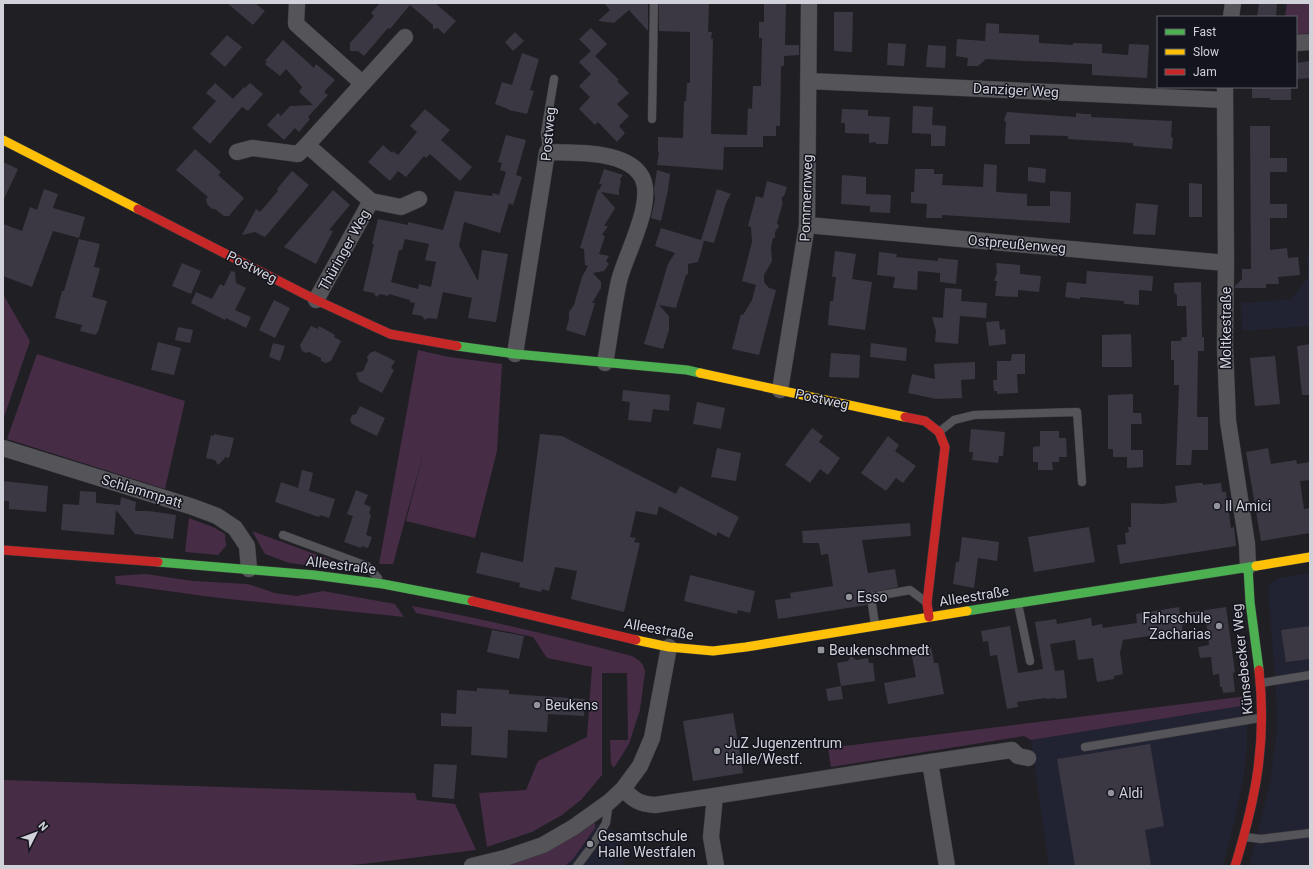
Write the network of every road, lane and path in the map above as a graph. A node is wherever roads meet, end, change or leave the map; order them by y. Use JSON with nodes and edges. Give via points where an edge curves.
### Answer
{"nodes":[{"id":1,"x":297,"y":3,"type":"edge"},
{"id":2,"x":654,"y":3,"type":"edge"},
{"id":3,"x":809,"y":3,"type":"edge"},
{"id":4,"x":1233,"y":3,"type":"edge"},
{"id":5,"x":1231,"y":16,"type":"edge"},
{"id":6,"x":405,"y":37,"type":"dead end"},
{"id":7,"x":1310,"y":42,"type":"edge"},
{"id":8,"x":1297,"y":43,"type":"edge"},
{"id":9,"x":554,"y":80,"type":"dead end"},
{"id":10,"x":808,"y":81,"type":"junction"},
{"id":11,"x":362,"y":83,"type":"junction"},
{"id":12,"x":1225,"y":94,"type":"edge"},
{"id":13,"x":652,"y":119,"type":"dead end"},
{"id":14,"x":3,"y":140,"type":"edge"},
{"id":15,"x":307,"y":145,"type":"junction"},
{"id":16,"x":238,"y":152,"type":"dead end"},
{"id":17,"x":548,"y":152,"type":"junction"},
{"id":18,"x":419,"y":199,"type":"dead end"},
{"id":19,"x":371,"y":201,"type":"junction"},
{"id":20,"x":808,"y":225,"type":"junction"},
{"id":21,"x":1226,"y":262,"type":"junction"},
{"id":22,"x":316,"y":300,"type":"junction"},
{"id":23,"x":515,"y":354,"type":"junction"},
{"id":24,"x":605,"y":363,"type":"junction"},
{"id":25,"x":780,"y":390,"type":"junction"},
{"id":26,"x":939,"y":432,"type":"junction"},
{"id":27,"x":3,"y":448,"type":"edge"},
{"id":28,"x":1082,"y":482,"type":"dead end"},
{"id":29,"x":283,"y":535,"type":"dead end"},
{"id":30,"x":3,"y":550,"type":"edge"},
{"id":31,"x":1310,"y":557,"type":"edge"},
{"id":32,"x":1248,"y":567,"type":"junction"},
{"id":33,"x":249,"y":569,"type":"junction"},
{"id":34,"x":383,"y":584,"type":"junction"},
{"id":35,"x":927,"y":603,"type":"junction"},
{"id":36,"x":1018,"y":604,"type":"junction"},
{"id":37,"x":929,"y":617,"type":"junction"},
{"id":38,"x":875,"y":626,"type":"junction"},
{"id":39,"x":669,"y":647,"type":"junction"},
{"id":40,"x":1030,"y":662,"type":"dead end"},
{"id":41,"x":1310,"y":675,"type":"edge"},
{"id":42,"x":1261,"y":683,"type":"junction"},
{"id":43,"x":1262,"y":718,"type":"junction"},
{"id":44,"x":1085,"y":747,"type":"dead end"},
{"id":45,"x":1028,"y":758,"type":"dead end"},
{"id":46,"x":930,"y":762,"type":"junction"},
{"id":47,"x":623,"y":789,"type":"junction"},
{"id":48,"x":715,"y":796,"type":"junction"},
{"id":49,"x":609,"y":802,"type":"junction"},
{"id":50,"x":1310,"y":833,"type":"edge"},
{"id":51,"x":1244,"y":837,"type":"junction"},
{"id":52,"x":472,"y":866,"type":"edge"},
{"id":53,"x":577,"y":866,"type":"edge"},
{"id":54,"x":716,"y":866,"type":"edge"},
{"id":55,"x":947,"y":866,"type":"edge"},
{"id":56,"x":1236,"y":866,"type":"edge"}],
"edges":[{"from":1,"to":11,"type":"street","via":[[296,24]]},
{"from":2,"to":13,"type":"lane"},
{"from":3,"to":10,"type":"street","name":"Pommernweg"},
{"from":4,"to":5,"type":"street"},
{"from":6,"to":11,"type":"street"},
{"from":7,"to":8,"type":"street"},
{"from":9,"to":17,"type":"lane","name":"Postweg","via":[[546,133]]},
{"from":10,"to":12,"type":"street","name":"Danziger Weg"},
{"from":10,"to":20,"type":"street","name":"Pommernweg"},
{"from":11,"to":15,"type":"street"},
{"from":12,"to":21,"type":"street","name":"Moltkestraße"},
{"from":14,"to":22,"type":"street","name":"Postweg"},
{"from":15,"to":16,"type":"street","via":[[298,154],[252,148]]},
{"from":15,"to":19,"type":"street","name":"Thüringer Weg"},
{"from":17,"to":23,"type":"street","name":"Postweg"},
{"from":17,"to":24,"type":"street","via":[[600,155],[617,159],[629,164],[640,174],[646,187],[639,224],[619,280]]},
{"from":18,"to":19,"type":"street","name":"Thüringer Weg","via":[[401,207]]},
{"from":19,"to":22,"type":"street","name":"Thüringer Weg"},
{"from":20,"to":21,"type":"street","name":"Ostpreußenweg"},
{"from":20,"to":25,"type":"street","name":"Pommernweg"},
{"from":21,"to":32,"type":"street","name":"Moltkestraße","via":[[1225,347],[1228,422],[1247,544]]},
{"from":22,"to":23,"type":"street","name":"Postweg","via":[[390,334]]},
{"from":23,"to":24,"type":"street","name":"Postweg"},
{"from":24,"to":25,"type":"street","name":"Postweg","via":[[687,370]]},
{"from":25,"to":26,"type":"street","name":"Postweg","via":[[925,421]]},
{"from":26,"to":28,"type":"lane","via":[[954,420],[974,415],[1077,412]]},
{"from":26,"to":35,"type":"street","via":[[945,447]]},
{"from":27,"to":33,"type":"street","name":"Schlammpatt","via":[[217,516],[235,528],[246,546]]},
{"from":29,"to":34,"type":"lane","via":[[367,566]]},
{"from":30,"to":33,"type":"street","name":"Alleestraße"},
{"from":31,"to":32,"type":"street","name":"Alleestraße"},
{"from":32,"to":36,"type":"street","name":"Alleestraße"},
{"from":32,"to":42,"type":"street","name":"Künsebecker Weg"},
{"from":33,"to":34,"type":"street","name":"Alleestraße"},
{"from":34,"to":39,"type":"street","name":"Alleestraße","via":[[475,602]]},
{"from":35,"to":37,"type":"street"},
{"from":35,"to":38,"type":"lane","via":[[910,590],[870,597]]},
{"from":36,"to":37,"type":"street","name":"Alleestraße"},
{"from":36,"to":40,"type":"lane"},
{"from":37,"to":38,"type":"street","name":"Alleestraße"},
{"from":38,"to":39,"type":"street","name":"Alleestraße","via":[[713,651]]},
{"from":39,"to":47,"type":"street","via":[[652,738],[640,766]]},
{"from":41,"to":42,"type":"lane"},
{"from":42,"to":43,"type":"street","name":"Künsebecker Weg"},
{"from":43,"to":44,"type":"lane"},
{"from":43,"to":51,"type":"street","name":"Künsebecker Weg","via":[[1256,786]]},
{"from":45,"to":46,"type":"street","via":[[1018,756],[1012,750]]},
{"from":46,"to":48,"type":"street"},
{"from":46,"to":55,"type":"street"},
{"from":47,"to":48,"type":"street","via":[[633,800],[655,805]]},
{"from":47,"to":49,"type":"street"},
{"from":48,"to":54,"type":"street","via":[[711,837]]},
{"from":49,"to":52,"type":"street","via":[[543,845]]},
{"from":49,"to":53,"type":"lane","via":[[606,823]]},
{"from":50,"to":51,"type":"lane","via":[[1260,839]]},
{"from":51,"to":56,"type":"street","name":"Künsebecker Weg"}]}
